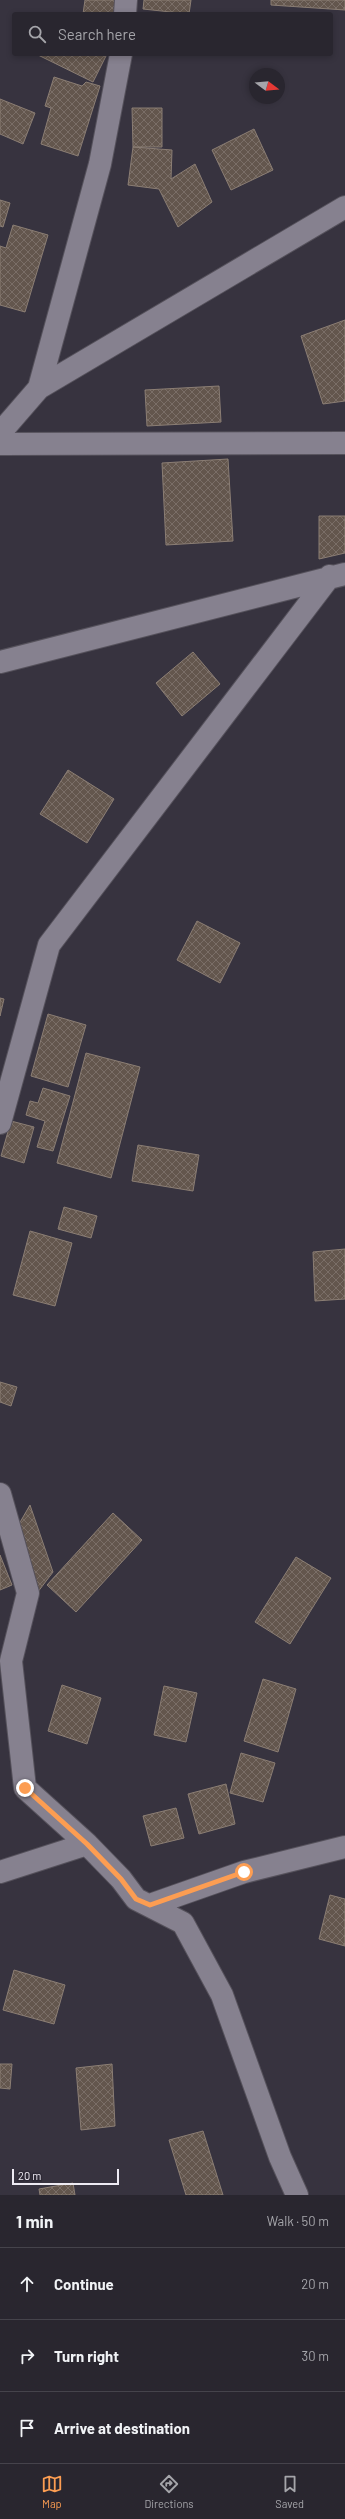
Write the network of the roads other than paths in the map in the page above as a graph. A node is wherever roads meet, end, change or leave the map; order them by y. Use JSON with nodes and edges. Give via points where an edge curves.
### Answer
{"nodes":[{"id":1,"x":126,"y":0,"type":"edge"},
{"id":2,"x":125,"y":12,"type":"edge"},
{"id":3,"x":121,"y":56,"type":"edge"},
{"id":4,"x":345,"y":207,"type":"edge"},
{"id":5,"x":39,"y":388,"type":"junction"},
{"id":6,"x":0,"y":433,"type":"edge"},
{"id":7,"x":345,"y":443,"type":"edge"},
{"id":8,"x":0,"y":444,"type":"edge"},
{"id":9,"x":337,"y":575,"type":"edge"},
{"id":10,"x":0,"y":662,"type":"edge"},
{"id":11,"x":0,"y":1123,"type":"edge"},
{"id":12,"x":0,"y":1494,"type":"edge"},
{"id":13,"x":87,"y":1844,"type":"junction"},
{"id":14,"x":345,"y":1847,"type":"edge"},
{"id":15,"x":0,"y":1872,"type":"edge"},
{"id":16,"x":150,"y":1905,"type":"junction"},
{"id":17,"x":297,"y":2195,"type":"edge"}],
"edges":[{"from":1,"to":2,"type":"street"},
{"from":3,"to":5,"type":"street","via":[[100,164]]},
{"from":4,"to":5,"type":"street"},
{"from":5,"to":6,"type":"street"},
{"from":7,"to":8,"type":"street"},
{"from":9,"to":10,"type":"street"},
{"from":9,"to":11,"type":"street","via":[[49,945]]},
{"from":12,"to":13,"type":"street","via":[[28,1593],[11,1661],[25,1788]]},
{"from":13,"to":15,"type":"street"},
{"from":13,"to":16,"type":"street","via":[[121,1879],[136,1899]]},
{"from":14,"to":16,"type":"street","via":[[244,1872]]},
{"from":16,"to":17,"type":"street","via":[[183,1923],[222,1994],[280,2157]]}]}
